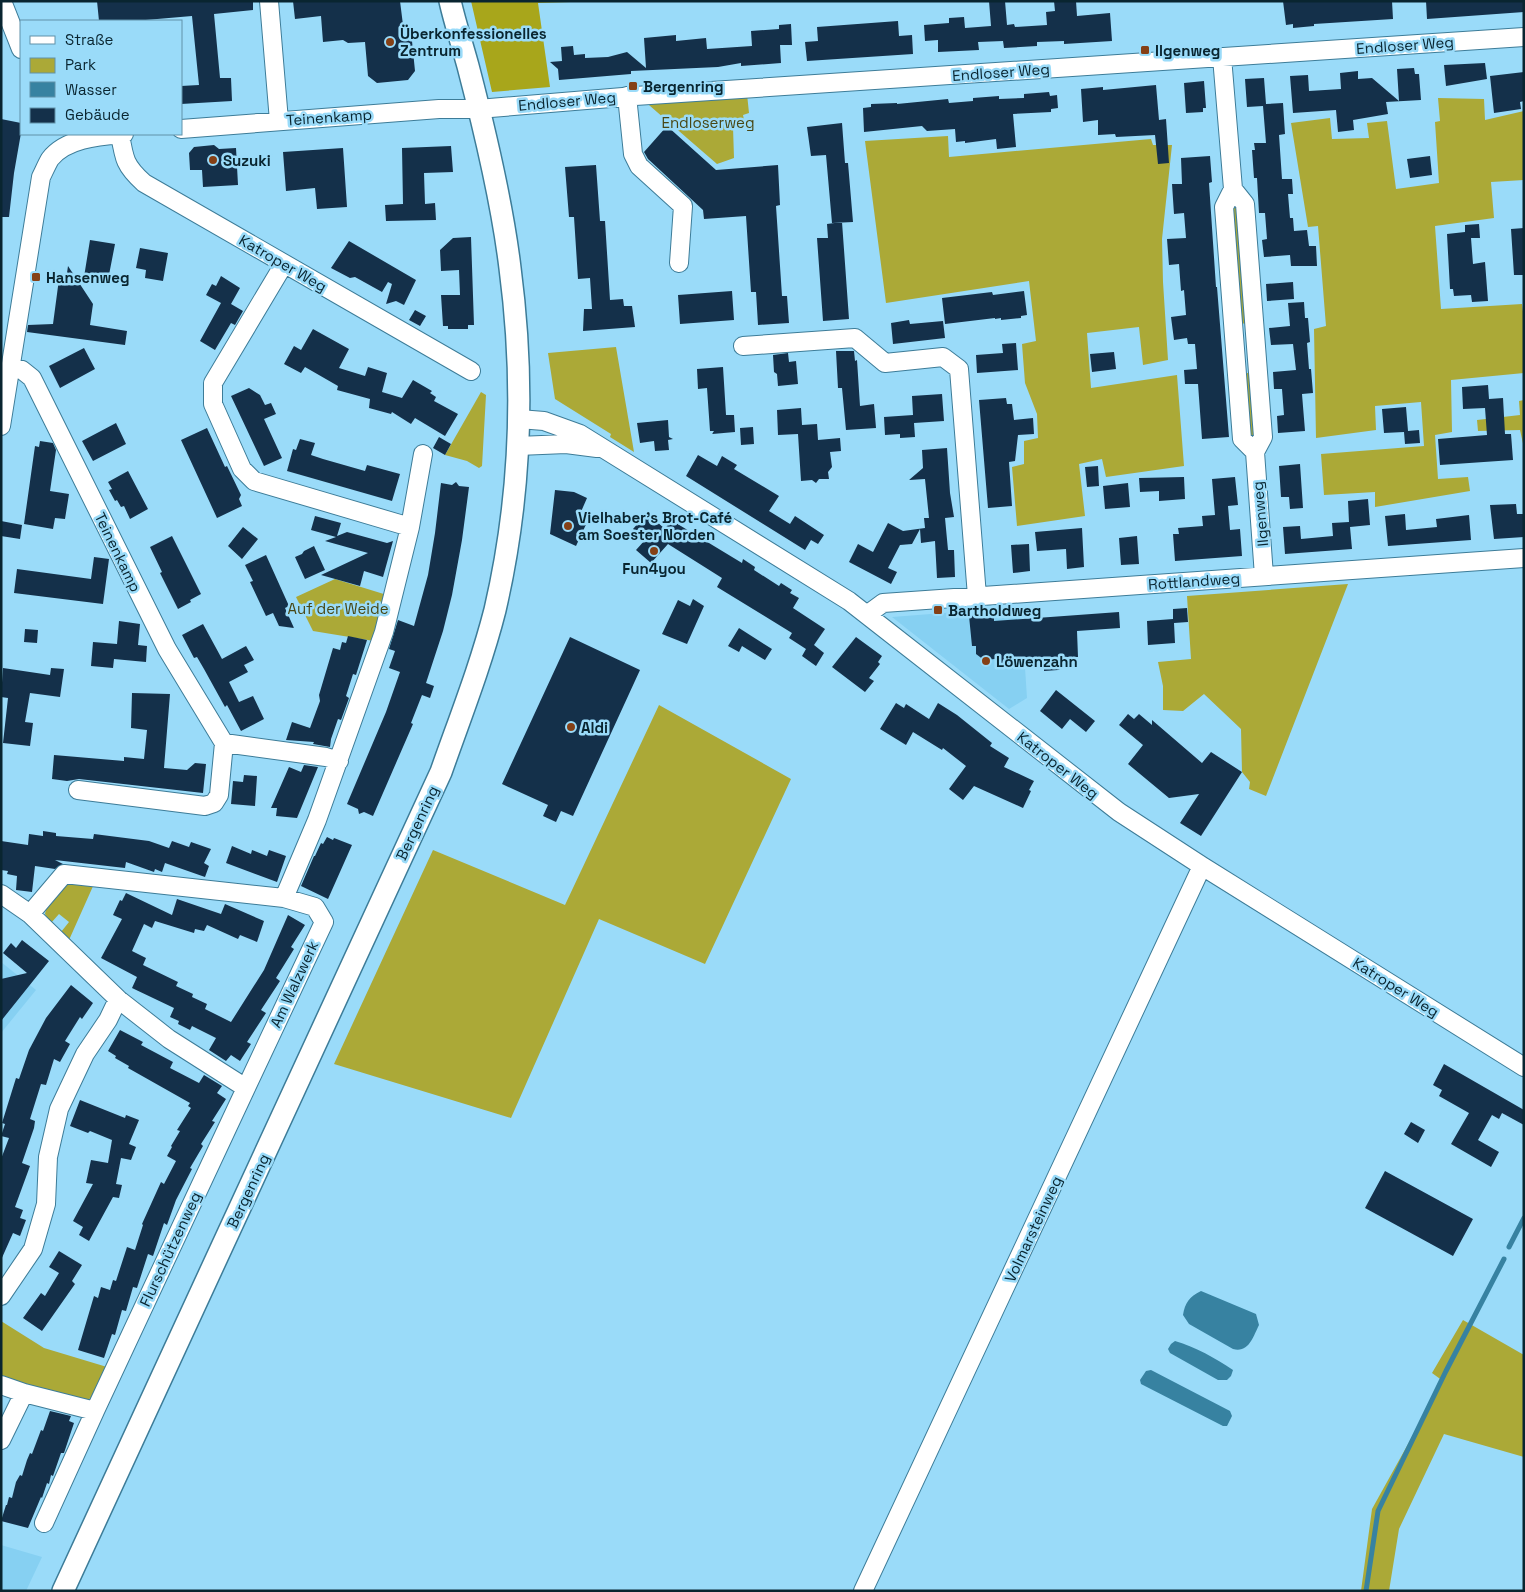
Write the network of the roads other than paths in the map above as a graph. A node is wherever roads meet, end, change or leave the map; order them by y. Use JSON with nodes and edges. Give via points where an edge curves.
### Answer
{"nodes":[{"id":1,"x":2,"y":1,"type":"edge"},
{"id":2,"x":270,"y":1,"type":"edge"},
{"id":3,"x":450,"y":1,"type":"edge"},
{"id":4,"x":1524,"y":37,"type":"edge"},
{"id":5,"x":20,"y":47,"type":"edge"},
{"id":6,"x":1222,"y":57,"type":"junction"},
{"id":7,"x":627,"y":96,"type":"junction"},
{"id":8,"x":478,"y":109,"type":"junction"},
{"id":9,"x":280,"y":121,"type":"junction"},
{"id":10,"x":182,"y":129,"type":"edge"},
{"id":11,"x":112,"y":135,"type":"edge"},
{"id":12,"x":120,"y":135,"type":"edge"},
{"id":13,"x":63,"y":140,"type":"edge"},
{"id":14,"x":679,"y":263,"type":"dead end"},
{"id":15,"x":284,"y":264,"type":"junction"},
{"id":16,"x":743,"y":346,"type":"dead end"},
{"id":17,"x":11,"y":368,"type":"junction"},
{"id":18,"x":471,"y":371,"type":"dead end"},
{"id":19,"x":519,"y":419,"type":"junction"},
{"id":20,"x":1,"y":426,"type":"edge"},
{"id":21,"x":518,"y":446,"type":"junction"},
{"id":22,"x":603,"y":448,"type":"junction"},
{"id":23,"x":424,"y":454,"type":"dead end"},
{"id":24,"x":410,"y":527,"type":"junction"},
{"id":25,"x":1524,"y":558,"type":"edge"},
{"id":26,"x":1264,"y":576,"type":"junction"},
{"id":27,"x":977,"y":596,"type":"junction"},
{"id":28,"x":868,"y":614,"type":"junction"},
{"id":29,"x":224,"y":743,"type":"junction"},
{"id":30,"x":339,"y":761,"type":"junction"},
{"id":31,"x":78,"y":790,"type":"dead end"},
{"id":32,"x":1202,"y":866,"type":"junction"},
{"id":33,"x":1,"y":894,"type":"edge"},
{"id":34,"x":284,"y":898,"type":"junction"},
{"id":35,"x":30,"y":914,"type":"junction"},
{"id":36,"x":118,"y":999,"type":"junction"},
{"id":37,"x":1524,"y":1067,"type":"edge"},
{"id":38,"x":246,"y":1088,"type":"junction"},
{"id":39,"x":1,"y":1296,"type":"edge"},
{"id":40,"x":1,"y":1385,"type":"edge"},
{"id":41,"x":24,"y":1393,"type":"junction"},
{"id":42,"x":95,"y":1411,"type":"junction"},
{"id":43,"x":1,"y":1440,"type":"edge"},
{"id":44,"x":44,"y":1523,"type":"dead end"},
{"id":45,"x":63,"y":1591,"type":"edge"},
{"id":46,"x":863,"y":1591,"type":"edge"}],
"edges":[{"from":1,"to":5,"type":"street"},
{"from":2,"to":9,"type":"street"},
{"from":3,"to":8,"type":"main road","name":"Bergenring"},
{"from":4,"to":6,"type":"street","name":"Endloser Weg"},
{"from":6,"to":7,"type":"street","name":"Endloser Weg"},
{"from":6,"to":26,"type":"street","name":"Ilgenweg","via":[[1233,189],[1224,207],[1242,438],[1255,452]]},
{"from":7,"to":8,"type":"street","name":"Endloser Weg"},
{"from":7,"to":14,"type":"street","via":[[633,154],[638,166],[683,206]]},
{"from":8,"to":9,"type":"street","name":"Teinenkamp"},
{"from":8,"to":19,"type":"main road","name":"Bergenring","via":[[496,184],[510,266],[517,336]]},
{"from":9,"to":10,"type":"street","name":"Teinenkamp"},
{"from":11,"to":13,"type":"street"},
{"from":12,"to":15,"type":"street","name":"Katroper Weg","via":[[123,155],[130,169],[144,183]]},
{"from":13,"to":17,"type":"street","via":[[41,177]]},
{"from":15,"to":18,"type":"street","name":"Katroper Weg"},
{"from":15,"to":24,"type":"street","via":[[214,384],[212,404],[242,468],[254,481]]},
{"from":16,"to":27,"type":"street","via":[[855,338],[885,362],[943,357],[959,369]]},
{"from":17,"to":20,"type":"street"},
{"from":17,"to":29,"type":"street","name":"Teinenkamp","via":[[22,370],[32,378],[167,649]]},
{"from":19,"to":21,"type":"main road","name":"Bergenring"},
{"from":19,"to":22,"type":"street","name":"Katroper Weg","via":[[544,421],[580,434]]},
{"from":21,"to":22,"type":"street","name":"Katroper Weg","via":[[566,444]]},
{"from":21,"to":45,"type":"main road","name":"Bergenring","via":[[510,530],[494,612],[441,772]]},
{"from":22,"to":28,"type":"street","name":"Katroper Weg"},
{"from":23,"to":24,"type":"street"},
{"from":24,"to":30,"type":"street","via":[[384,632]]},
{"from":25,"to":26,"type":"street","name":"Rottlandweg"},
{"from":26,"to":27,"type":"street","name":"Rottlandweg"},
{"from":27,"to":28,"type":"street","name":"Rottlandweg","via":[[883,603]]},
{"from":28,"to":32,"type":"street","name":"Katroper Weg","via":[[1118,812]]},
{"from":29,"to":30,"type":"street"},
{"from":29,"to":31,"type":"street","via":[[219,795],[214,803],[205,806]]},
{"from":30,"to":34,"type":"street"},
{"from":32,"to":37,"type":"street","name":"Katroper Weg"},
{"from":32,"to":46,"type":"street","name":"Volmarsteinweg"},
{"from":33,"to":35,"type":"street"},
{"from":34,"to":35,"type":"street","name":"Am Walzwerk","via":[[64,874]]},
{"from":34,"to":38,"type":"street","name":"Am Walzwerk","via":[[315,907],[324,922]]},
{"from":35,"to":36,"type":"street"},
{"from":36,"to":38,"type":"street","via":[[169,1040]]},
{"from":36,"to":39,"type":"street","via":[[85,1054],[59,1109],[48,1157],[46,1204],[33,1249]]},
{"from":38,"to":42,"type":"street","name":"Flurschützenweg"},
{"from":40,"to":41,"type":"street"},
{"from":41,"to":42,"type":"street"},
{"from":41,"to":43,"type":"street"},
{"from":42,"to":44,"type":"street","name":"Flurschützenweg"}]}
